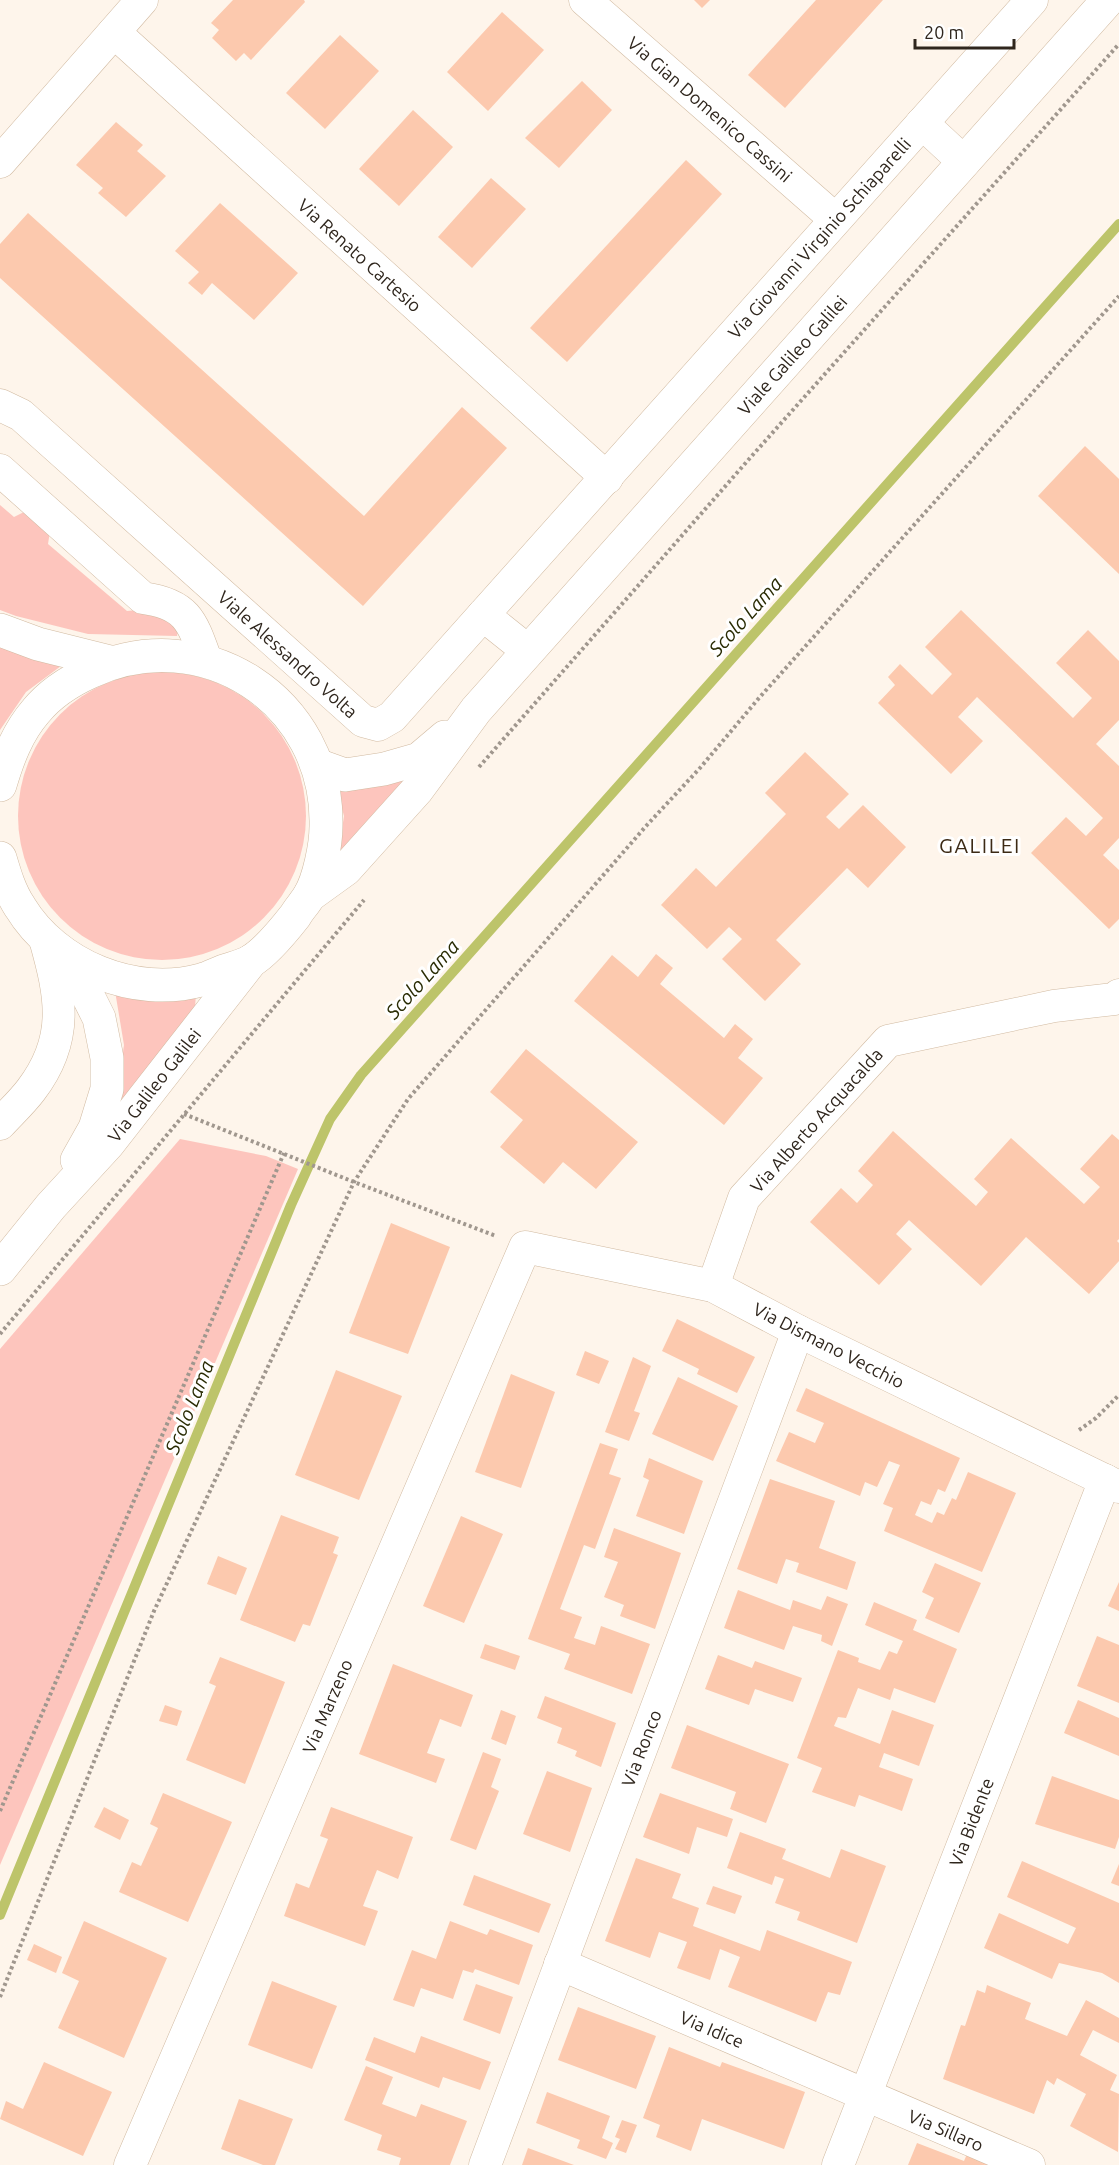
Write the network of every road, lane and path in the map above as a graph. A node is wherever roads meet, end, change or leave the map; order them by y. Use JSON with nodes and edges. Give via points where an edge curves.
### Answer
{"nodes":[{"id":1,"x":142,"y":0,"type":"edge"},
{"id":2,"x":585,"y":0,"type":"edge"},
{"id":3,"x":1032,"y":0,"type":"edge"},
{"id":4,"x":1108,"y":0,"type":"edge"},
{"id":5,"x":114,"y":32,"type":"junction"},
{"id":6,"x":1119,"y":44,"type":"edge"},
{"id":7,"x":922,"y":123,"type":"junction"},
{"id":8,"x":0,"y":162,"type":"edge"},
{"id":9,"x":964,"y":162,"type":"junction"},
{"id":10,"x":836,"y":219,"type":"junction"},
{"id":11,"x":1119,"y":296,"type":"edge"},
{"id":12,"x":0,"y":405,"type":"edge"},
{"id":13,"x":0,"y":470,"type":"edge"},
{"id":14,"x":606,"y":477,"type":"junction"},
{"id":15,"x":189,"y":566,"type":"junction"},
{"id":16,"x":165,"y":601,"type":"junction"},
{"id":17,"x":483,"y":615,"type":"junction"},
{"id":18,"x":0,"y":630,"type":"edge"},
{"id":19,"x":262,"y":631,"type":"junction"},
{"id":20,"x":528,"y":651,"type":"junction"},
{"id":21,"x":206,"y":660,"type":"junction"},
{"id":22,"x":110,"y":662,"type":"junction"},
{"id":23,"x":274,"y":699,"type":"junction"},
{"id":24,"x":476,"y":711,"type":"junction"},
{"id":25,"x":317,"y":765,"type":"junction"},
{"id":26,"x":474,"y":772,"type":"dead end"},
{"id":27,"x":0,"y":785,"type":"edge"},
{"id":28,"x":0,"y":858,"type":"edge"},
{"id":29,"x":310,"y":895,"type":"junction"},
{"id":30,"x":366,"y":896,"type":"dead end"},
{"id":31,"x":10,"y":899,"type":"edge"},
{"id":32,"x":57,"y":949,"type":"junction"},
{"id":33,"x":251,"y":961,"type":"junction"},
{"id":34,"x":1119,"y":994,"type":"edge"},
{"id":35,"x":184,"y":1114,"type":"junction"},
{"id":36,"x":0,"y":1124,"type":"edge"},
{"id":37,"x":284,"y":1153,"type":"junction"},
{"id":38,"x":354,"y":1182,"type":"junction"},
{"id":39,"x":51,"y":1206,"type":"junction"},
{"id":40,"x":525,"y":1247,"type":"junction"},
{"id":41,"x":0,"y":1269,"type":"edge"},
{"id":42,"x":713,"y":1286,"type":"junction"},
{"id":43,"x":798,"y":1331,"type":"junction"},
{"id":44,"x":0,"y":1334,"type":"edge"},
{"id":45,"x":1119,"y":1395,"type":"edge"},
{"id":46,"x":1048,"y":1452,"type":"junction"},
{"id":47,"x":1112,"y":1484,"type":"edge"},
{"id":48,"x":0,"y":1811,"type":"edge"},
{"id":49,"x":560,"y":1964,"type":"junction"},
{"id":50,"x":0,"y":1997,"type":"edge"},
{"id":51,"x":864,"y":2095,"type":"junction"},
{"id":52,"x":130,"y":2165,"type":"edge"},
{"id":53,"x":485,"y":2165,"type":"edge"},
{"id":54,"x":838,"y":2165,"type":"edge"},
{"id":55,"x":1029,"y":2165,"type":"edge"}],
"edges":[{"from":1,"to":5,"type":"street"},
{"from":2,"to":10,"type":"street","name":"Via Gian Domenico Cassini"},
{"from":3,"to":7,"type":"street","name":"Via Giovanni Virginio Schiaparelli"},
{"from":4,"to":9,"type":"main road","name":"Viale Galileo Galilei"},
{"from":5,"to":8,"type":"street"},
{"from":5,"to":14,"type":"street","name":"Via Renato Cartesio"},
{"from":6,"to":26,"type":"path"},
{"from":7,"to":9,"type":"street"},
{"from":7,"to":10,"type":"street","name":"Via Giovanni Virginio Schiaparelli"},
{"from":9,"to":20,"type":"main road","name":"Viale Galileo Galilei"},
{"from":10,"to":14,"type":"street","name":"Via Giovanni Virginio Schiaparelli"},
{"from":11,"to":38,"type":"path","via":[[759,698],[408,1099]]},
{"from":12,"to":15,"type":"street","name":"Viale Alessandro Volta","via":[[21,415]]},
{"from":13,"to":16,"type":"street","via":[[143,598]]},
{"from":14,"to":17,"type":"street","name":"Viale Alessandro Volta"},
{"from":15,"to":16,"type":"street"},
{"from":15,"to":19,"type":"street","name":"Viale Alessandro Volta"},
{"from":16,"to":21,"type":"street","via":[[188,617]]},
{"from":17,"to":19,"type":"street","name":"Viale Alessandro Volta","via":[[392,717],[378,725],[363,721]]},
{"from":17,"to":20,"type":"street"},
{"from":18,"to":22,"type":"main road"},
{"from":19,"to":23,"type":"street","via":[[275,662]]},
{"from":20,"to":24,"type":"main road","name":"Viale Galileo Galilei"},
{"from":21,"to":22,"type":"main road","via":[[158,654]]},
{"from":21,"to":23,"type":"main road","via":[[242,675]]},
{"from":22,"to":27,"type":"main road","via":[[70,681],[36,711],[11,749]]},
{"from":23,"to":25,"type":"main road","via":[[300,729]]},
{"from":24,"to":25,"type":"main road","via":[[419,759],[345,775]]},
{"from":24,"to":29,"type":"main road","via":[[417,790],[370,843],[346,869]]},
{"from":25,"to":29,"type":"main road","via":[[325,795],[326,827],[322,858]]},
{"from":28,"to":31,"type":"main road"},
{"from":29,"to":33,"type":"main road","via":[[283,931]]},
{"from":30,"to":35,"type":"path"},
{"from":31,"to":32,"type":"main road"},
{"from":32,"to":33,"type":"main road","via":[[110,978],[156,985],[201,981]]},
{"from":32,"to":36,"type":"street","via":[[60,1012],[56,1042],[32,1089]]},
{"from":32,"to":39,"type":"main road","name":"Via Galileo Galilei","via":[[99,1018],[107,1089],[95,1128]]},
{"from":33,"to":39,"type":"main road","name":"Via Galileo Galilei","via":[[108,1144]]},
{"from":34,"to":42,"type":"street","name":"Via Alberto Acquacalda","via":[[1114,999],[1054,1006],[888,1041],[744,1198]]},
{"from":35,"to":37,"type":"path"},
{"from":35,"to":44,"type":"path"},
{"from":37,"to":38,"type":"path"},
{"from":37,"to":48,"type":"path"},
{"from":38,"to":40,"type":"path"},
{"from":38,"to":50,"type":"path","via":[[154,1611]]},
{"from":39,"to":41,"type":"main road","name":"Via Galileo Galilei"},
{"from":40,"to":42,"type":"street","name":"Via Dismano Vecchio"},
{"from":40,"to":52,"type":"street","name":"Via Marzeno"},
{"from":42,"to":43,"type":"street","name":"Via Dismano Vecchio"},
{"from":43,"to":46,"type":"street","name":"Via Dismano Vecchio"},
{"from":43,"to":49,"type":"street","name":"Via Ronco"},
{"from":45,"to":46,"type":"path","via":[[1096,1418]]},
{"from":46,"to":47,"type":"street","name":"Via Dismano Vecchio"},
{"from":47,"to":51,"type":"street","name":"Via Bidente"},
{"from":49,"to":51,"type":"street","name":"Via Idice"},
{"from":49,"to":53,"type":"street","name":"Via Ronco"},
{"from":51,"to":54,"type":"street","name":"Via Bidente"},
{"from":51,"to":55,"type":"street","name":"Via Sillaro"}]}
